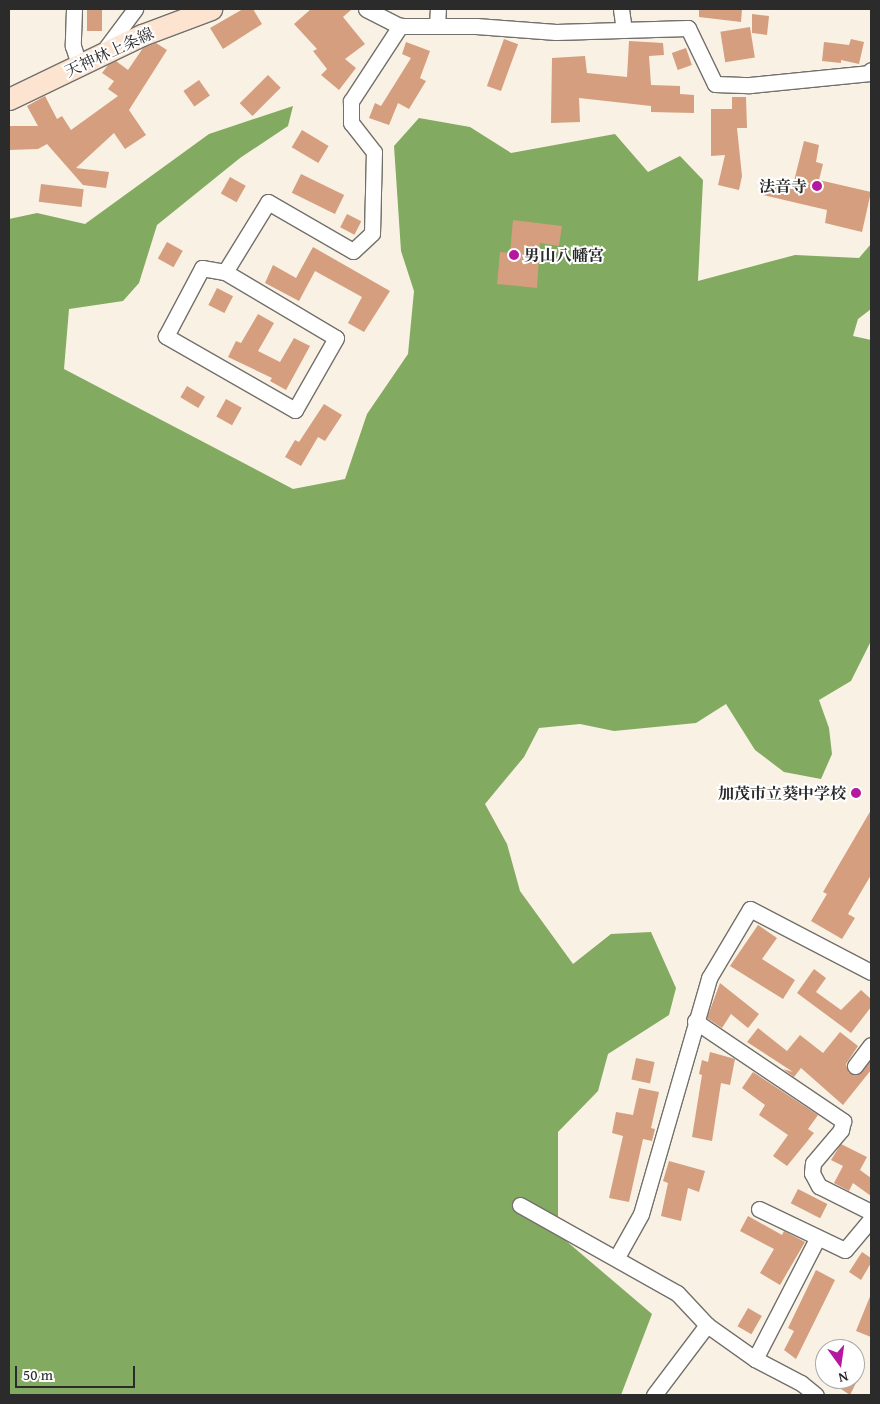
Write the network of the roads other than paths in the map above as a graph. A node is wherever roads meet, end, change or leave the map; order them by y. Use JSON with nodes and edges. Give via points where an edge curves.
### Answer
{"nodes":[{"id":1,"x":74,"y":9,"type":"edge"},
{"id":2,"x":135,"y":9,"type":"edge"},
{"id":3,"x":211,"y":9,"type":"edge"},
{"id":4,"x":366,"y":9,"type":"edge"},
{"id":5,"x":438,"y":9,"type":"edge"},
{"id":6,"x":621,"y":9,"type":"edge"},
{"id":7,"x":400,"y":26,"type":"junction"},
{"id":8,"x":437,"y":26,"type":"junction"},
{"id":9,"x":624,"y":30,"type":"junction"},
{"id":10,"x":102,"y":54,"type":"junction"},
{"id":11,"x":78,"y":65,"type":"junction"},
{"id":12,"x":871,"y":70,"type":"edge"},
{"id":13,"x":9,"y":99,"type":"edge"},
{"id":14,"x":225,"y":272,"type":"junction"},
{"id":15,"x":871,"y":972,"type":"edge"},
{"id":16,"x":695,"y":1021,"type":"junction"},
{"id":17,"x":871,"y":1046,"type":"edge"},
{"id":18,"x":856,"y":1066,"type":"dead end"},
{"id":19,"x":520,"y":1204,"type":"dead end"},
{"id":20,"x":758,"y":1209,"type":"dead end"},
{"id":21,"x":871,"y":1212,"type":"edge"},
{"id":22,"x":871,"y":1219,"type":"edge"},
{"id":23,"x":817,"y":1239,"type":"junction"},
{"id":24,"x":617,"y":1257,"type":"junction"},
{"id":25,"x":707,"y":1326,"type":"junction"},
{"id":26,"x":755,"y":1359,"type":"junction"},
{"id":27,"x":797,"y":1389,"type":"edge"},
{"id":28,"x":654,"y":1395,"type":"edge"},
{"id":29,"x":816,"y":1395,"type":"edge"}],
"edges":[{"from":1,"to":11,"type":"street","via":[[73,46]]},
{"from":2,"to":10,"type":"street"},
{"from":3,"to":10,"type":"main road","name":"天神林上条線"},
{"from":4,"to":7,"type":"street"},
{"from":5,"to":8,"type":"street"},
{"from":6,"to":9,"type":"street"},
{"from":7,"to":8,"type":"street"},
{"from":7,"to":14,"type":"street","via":[[351,101],[351,123],[374,152],[372,233],[353,251],[268,202]]},
{"from":8,"to":9,"type":"street","via":[[556,32]]},
{"from":9,"to":12,"type":"street","via":[[688,28],[715,84],[750,85],[870,73]]},
{"from":10,"to":11,"type":"main road","name":"天神林上条線"},
{"from":11,"to":13,"type":"main road","name":"天神林上条線"},
{"from":14,"to":14,"type":"street","via":[[202,268],[166,336],[295,410],[336,338]]},
{"from":15,"to":16,"type":"street","via":[[750,909],[710,978]]},
{"from":16,"to":21,"type":"street","via":[[843,1121],[841,1130],[813,1163],[812,1172],[819,1186]]},
{"from":16,"to":24,"type":"street","via":[[641,1214]]},
{"from":17,"to":18,"type":"street"},
{"from":19,"to":24,"type":"street"},
{"from":20,"to":23,"type":"street"},
{"from":22,"to":23,"type":"street","via":[[845,1250]]},
{"from":23,"to":26,"type":"street"},
{"from":24,"to":25,"type":"street","via":[[677,1293]]},
{"from":25,"to":26,"type":"street"},
{"from":25,"to":28,"type":"street"},
{"from":26,"to":27,"type":"street"},
{"from":27,"to":29,"type":"street"}]}
